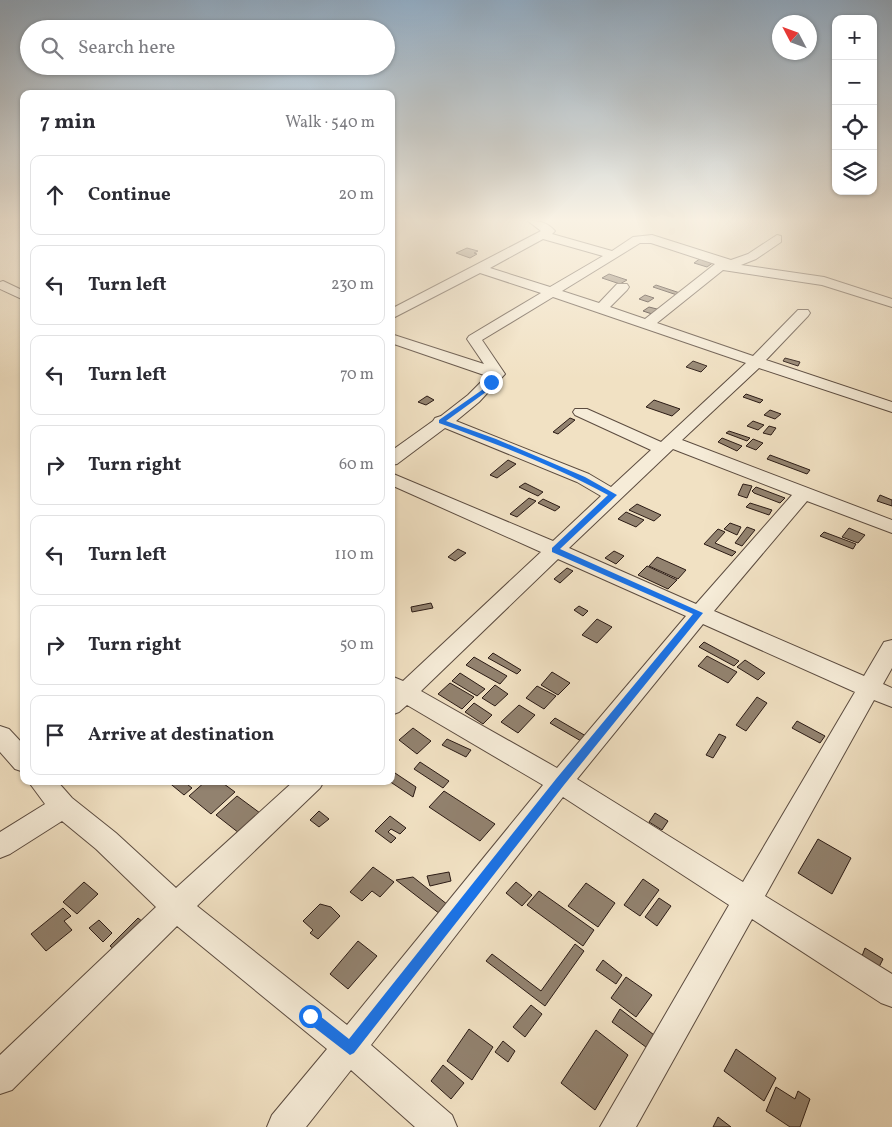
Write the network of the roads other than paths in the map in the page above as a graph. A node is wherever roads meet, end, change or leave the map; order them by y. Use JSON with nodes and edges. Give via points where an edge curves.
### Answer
{"nodes":[{"id":1,"x":472,"y":274,"type":"edge"},
{"id":2,"x":495,"y":274,"type":"edge"},
{"id":3,"x":583,"y":274,"type":"edge"},
{"id":4,"x":710,"y":274,"type":"edge"},
{"id":5,"x":780,"y":274,"type":"edge"},
{"id":6,"x":3,"y":285,"type":"dead end"},
{"id":7,"x":622,"y":287,"type":"dead end"},
{"id":8,"x":553,"y":292,"type":"junction"},
{"id":9,"x":20,"y":294,"type":"edge"},
{"id":10,"x":892,"y":304,"type":"edge"},
{"id":11,"x":602,"y":308,"type":"junction"},
{"id":12,"x":803,"y":313,"type":"dead end"},
{"id":13,"x":395,"y":314,"type":"edge"},
{"id":14,"x":649,"y":323,"type":"junction"},
{"id":15,"x":395,"y":339,"type":"edge"},
{"id":16,"x":755,"y":363,"type":"junction"},
{"id":17,"x":497,"y":374,"type":"junction"},
{"id":18,"x":892,"y":407,"type":"edge"},
{"id":19,"x":581,"y":412,"type":"dead end"},
{"id":20,"x":441,"y":421,"type":"junction"},
{"id":21,"x":667,"y":446,"type":"junction"},
{"id":22,"x":395,"y":457,"type":"edge"},
{"id":23,"x":395,"y":480,"type":"edge"},
{"id":24,"x":803,"y":494,"type":"junction"},
{"id":25,"x":613,"y":495,"type":"junction"},
{"id":26,"x":892,"y":527,"type":"edge"},
{"id":27,"x":555,"y":550,"type":"junction"},
{"id":28,"x":699,"y":613,"type":"junction"},
{"id":29,"x":892,"y":648,"type":"edge"},
{"id":30,"x":881,"y":693,"type":"edge"},
{"id":31,"x":396,"y":695,"type":"edge"},
{"id":32,"x":0,"y":736,"type":"edge"},
{"id":33,"x":20,"y":758,"type":"edge"},
{"id":34,"x":560,"y":782,"type":"junction"},
{"id":35,"x":45,"y":785,"type":"edge"},
{"id":36,"x":307,"y":785,"type":"edge"},
{"id":37,"x":63,"y":806,"type":"junction"},
{"id":38,"x":0,"y":846,"type":"edge"},
{"id":39,"x":748,"y":900,"type":"junction"},
{"id":40,"x":176,"y":907,"type":"junction"},
{"id":41,"x":892,"y":992,"type":"edge"},
{"id":42,"x":350,"y":1048,"type":"junction"},
{"id":43,"x":0,"y":1078,"type":"edge"},
{"id":44,"x":284,"y":1127,"type":"edge"},
{"id":45,"x":440,"y":1127,"type":"edge"},
{"id":46,"x":617,"y":1127,"type":"edge"}],
"edges":[{"from":1,"to":13,"type":"street"},
{"from":2,"to":8,"type":"street"},
{"from":3,"to":8,"type":"street"},
{"from":4,"to":14,"type":"street"},
{"from":5,"to":10,"type":"street","via":[[824,281]]},
{"from":6,"to":9,"type":"street"},
{"from":7,"to":11,"type":"street"},
{"from":8,"to":11,"type":"street"},
{"from":8,"to":17,"type":"street","via":[[474,339],[476,348],[493,364]]},
{"from":11,"to":14,"type":"street"},
{"from":12,"to":16,"type":"street"},
{"from":14,"to":16,"type":"street"},
{"from":15,"to":17,"type":"street"},
{"from":16,"to":18,"type":"street"},
{"from":16,"to":21,"type":"street"},
{"from":17,"to":20,"type":"street","via":[[484,391]]},
{"from":19,"to":21,"type":"street"},
{"from":20,"to":22,"type":"street"},
{"from":20,"to":25,"type":"street","via":[[583,478]]},
{"from":21,"to":24,"type":"street"},
{"from":21,"to":25,"type":"street"},
{"from":23,"to":27,"type":"street"},
{"from":24,"to":26,"type":"street"},
{"from":24,"to":28,"type":"street"},
{"from":25,"to":27,"type":"street"},
{"from":27,"to":28,"type":"street"},
{"from":27,"to":31,"type":"street"},
{"from":28,"to":30,"type":"street"},
{"from":28,"to":34,"type":"street"},
{"from":29,"to":30,"type":"street"},
{"from":30,"to":39,"type":"street"},
{"from":31,"to":34,"type":"street"},
{"from":32,"to":33,"type":"street"},
{"from":34,"to":39,"type":"street"},
{"from":34,"to":42,"type":"street"},
{"from":35,"to":37,"type":"street"},
{"from":36,"to":40,"type":"street"},
{"from":37,"to":38,"type":"street"},
{"from":37,"to":40,"type":"street","via":[[106,841]]},
{"from":39,"to":41,"type":"street"},
{"from":39,"to":46,"type":"street"},
{"from":40,"to":42,"type":"street"},
{"from":40,"to":43,"type":"street"},
{"from":42,"to":44,"type":"street"},
{"from":42,"to":45,"type":"street"}]}
